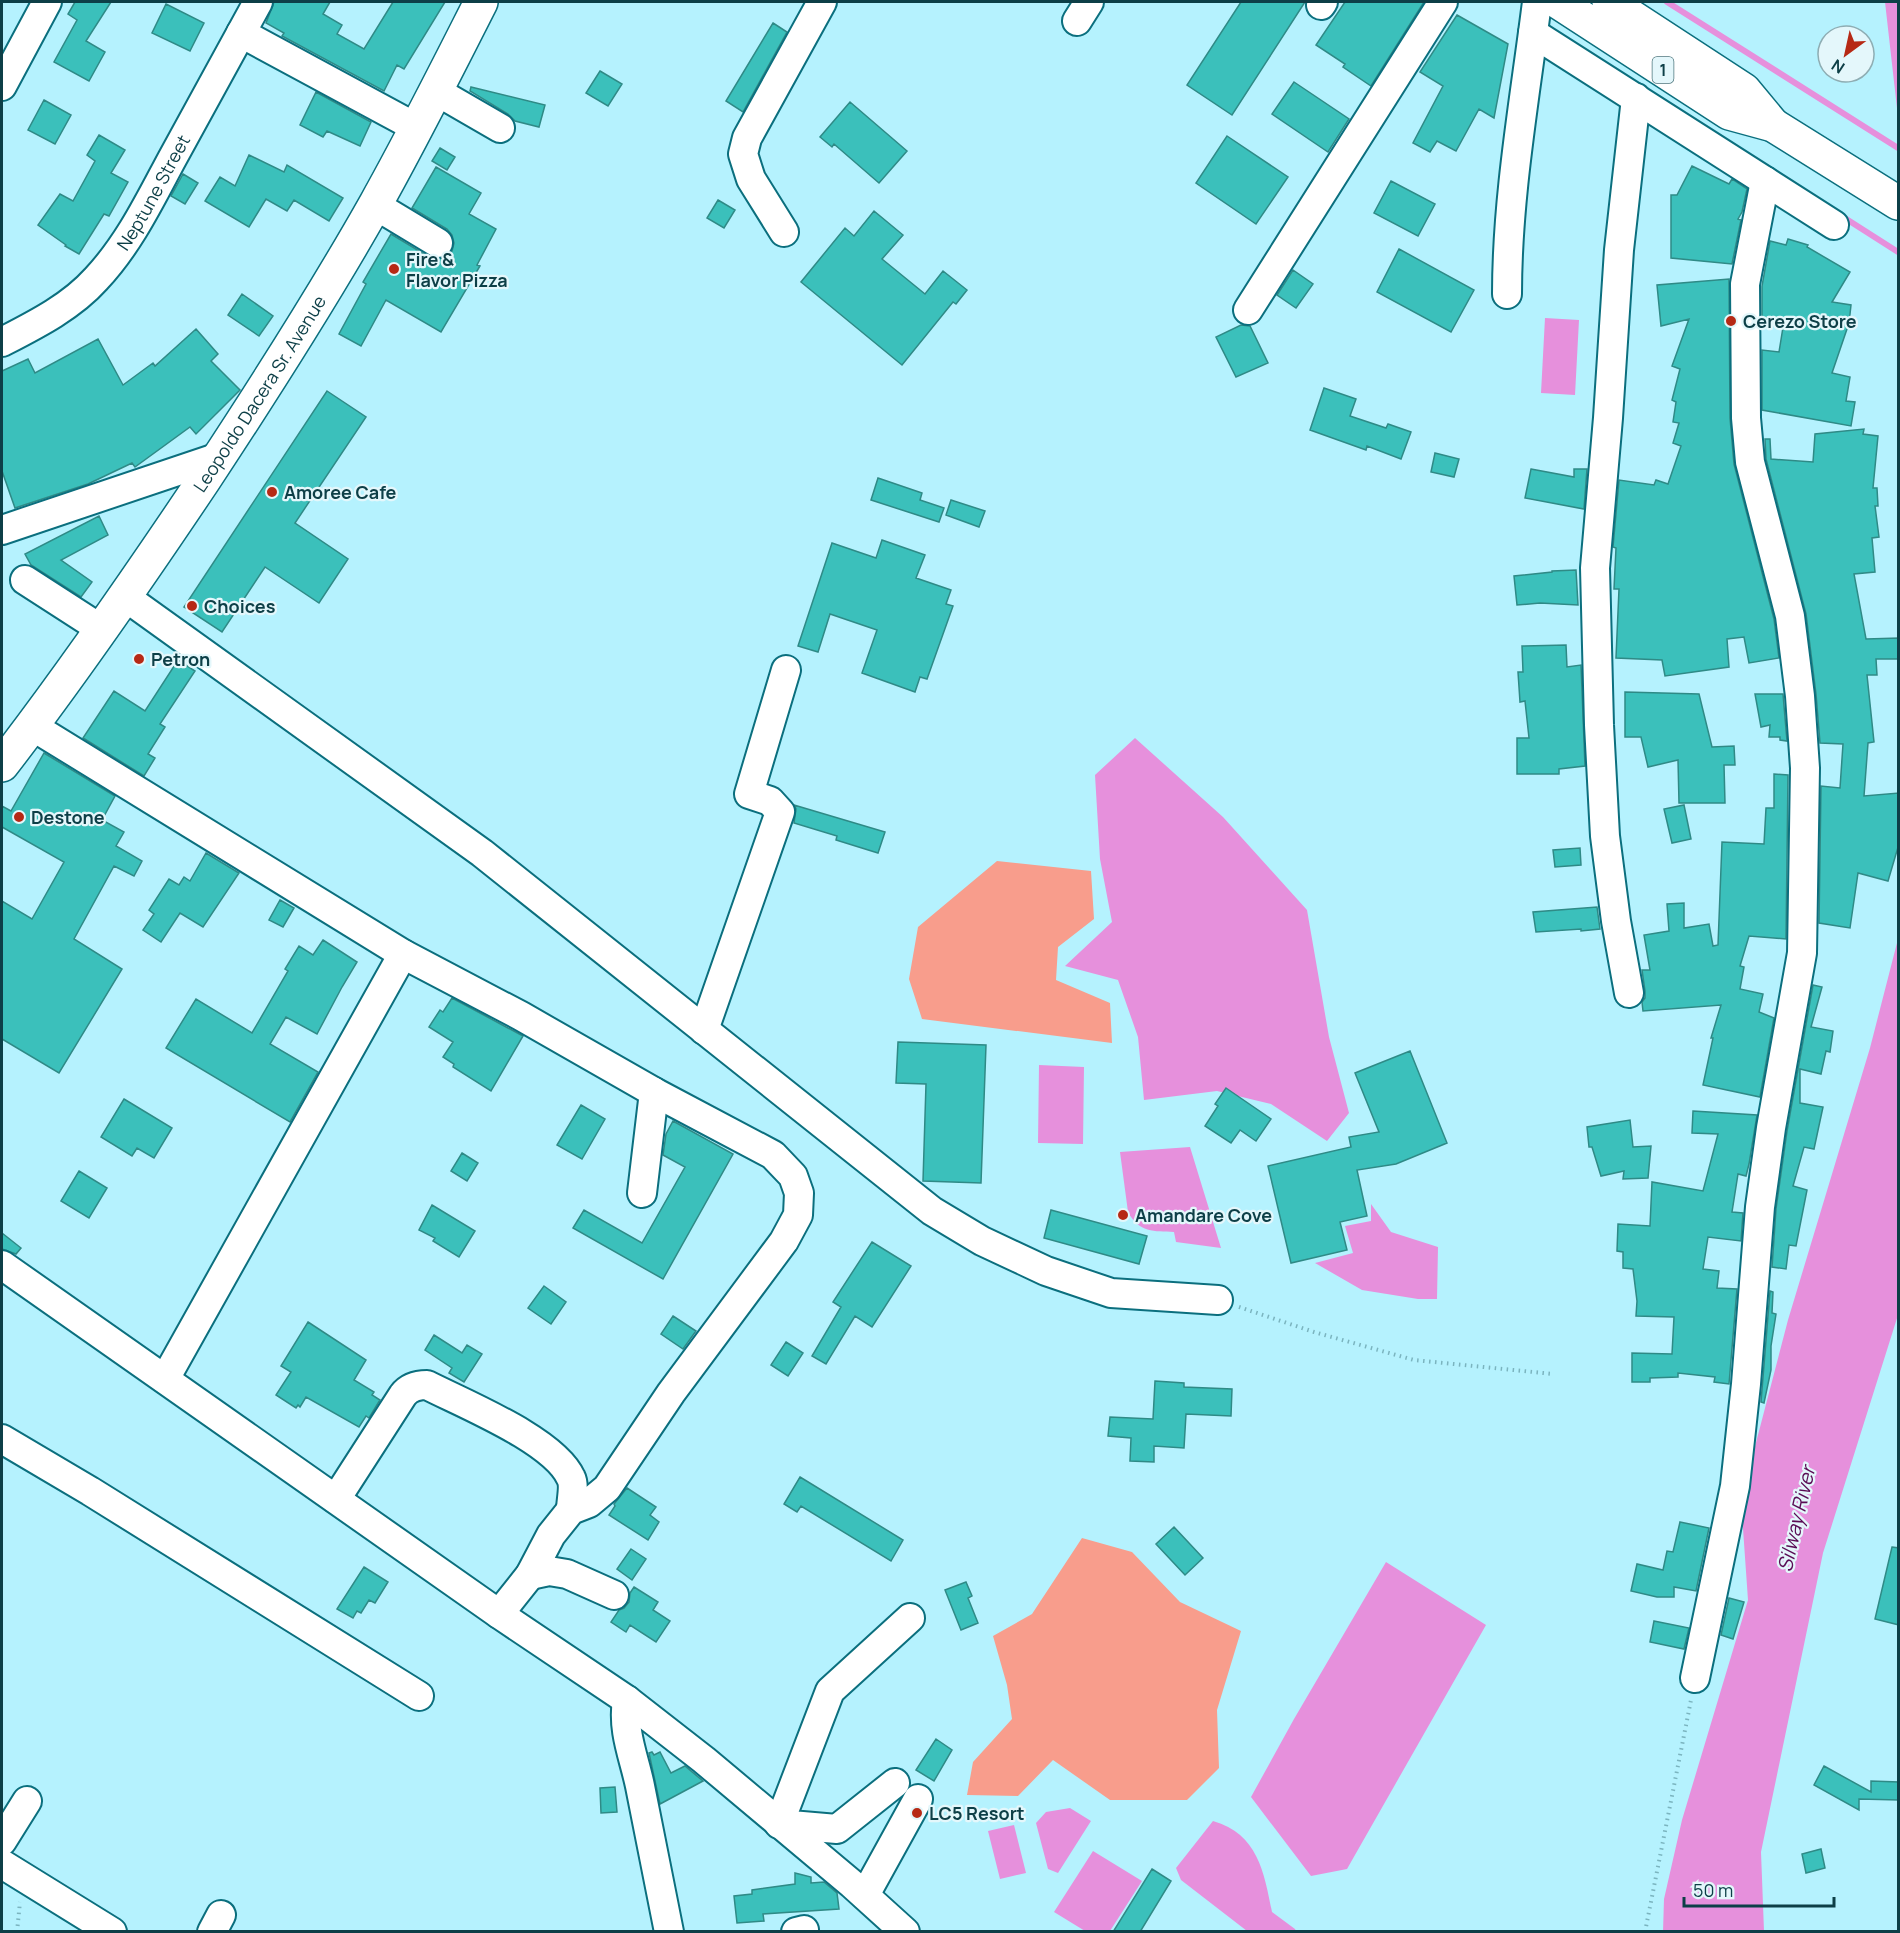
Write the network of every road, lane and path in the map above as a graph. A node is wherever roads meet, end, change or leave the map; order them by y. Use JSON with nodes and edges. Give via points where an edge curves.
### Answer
{"nodes":[{"id":1,"x":47,"y":2,"type":"edge"},
{"id":2,"x":258,"y":2,"type":"edge"},
{"id":3,"x":481,"y":2,"type":"edge"},
{"id":4,"x":822,"y":2,"type":"edge"},
{"id":5,"x":1443,"y":2,"type":"edge"},
{"id":6,"x":1537,"y":2,"type":"edge"},
{"id":7,"x":1558,"y":2,"type":"edge"},
{"id":8,"x":1609,"y":2,"type":"edge"},
{"id":9,"x":241,"y":33,"type":"junction"},
{"id":10,"x":1533,"y":33,"type":"junction"},
{"id":11,"x":2,"y":86,"type":"edge"},
{"id":12,"x":436,"y":91,"type":"junction"},
{"id":13,"x":1636,"y":98,"type":"junction"},
{"id":14,"x":1773,"y":125,"type":"junction"},
{"id":15,"x":417,"y":128,"type":"junction"},
{"id":16,"x":500,"y":128,"type":"dead end"},
{"id":17,"x":1765,"y":181,"type":"junction"},
{"id":18,"x":1899,"y":203,"type":"edge"},
{"id":19,"x":375,"y":205,"type":"junction"},
{"id":20,"x":1834,"y":225,"type":"dead end"},
{"id":21,"x":784,"y":232,"type":"dead end"},
{"id":22,"x":438,"y":243,"type":"dead end"},
{"id":23,"x":1507,"y":294,"type":"dead end"},
{"id":24,"x":1248,"y":310,"type":"dead end"},
{"id":25,"x":2,"y":342,"type":"edge"},
{"id":26,"x":219,"y":457,"type":"junction"},
{"id":27,"x":2,"y":530,"type":"edge"},
{"id":28,"x":25,"y":580,"type":"dead end"},
{"id":29,"x":124,"y":596,"type":"junction"},
{"id":30,"x":101,"y":629,"type":"junction"},
{"id":31,"x":786,"y":670,"type":"dead end"},
{"id":32,"x":32,"y":726,"type":"junction"},
{"id":33,"x":2,"y":765,"type":"edge"},
{"id":34,"x":403,"y":954,"type":"junction"},
{"id":35,"x":1629,"y":993,"type":"dead end"},
{"id":36,"x":704,"y":1030,"type":"junction"},
{"id":37,"x":654,"y":1092,"type":"junction"},
{"id":38,"x":642,"y":1193,"type":"dead end"},
{"id":39,"x":2,"y":1265,"type":"edge"},
{"id":40,"x":1218,"y":1300,"type":"joint"},
{"id":41,"x":1553,"y":1374,"type":"dead end"},
{"id":42,"x":165,"y":1379,"type":"junction"},
{"id":43,"x":2,"y":1439,"type":"edge"},
{"id":44,"x":336,"y":1499,"type":"junction"},
{"id":45,"x":571,"y":1510,"type":"junction"},
{"id":46,"x":530,"y":1575,"type":"junction"},
{"id":47,"x":614,"y":1595,"type":"dead end"},
{"id":48,"x":499,"y":1614,"type":"junction"},
{"id":49,"x":910,"y":1618,"type":"dead end"},
{"id":50,"x":1695,"y":1678,"type":"joint"},
{"id":51,"x":420,"y":1696,"type":"dead end"},
{"id":52,"x":627,"y":1700,"type":"junction"},
{"id":53,"x":895,"y":1783,"type":"dead end"},
{"id":54,"x":918,"y":1799,"type":"dead end"},
{"id":55,"x":27,"y":1801,"type":"dead end"},
{"id":56,"x":779,"y":1824,"type":"junction"},
{"id":57,"x":2,"y":1841,"type":"edge"},
{"id":58,"x":2,"y":1864,"type":"edge"},
{"id":59,"x":865,"y":1895,"type":"junction"},
{"id":60,"x":112,"y":1932,"type":"edge"},
{"id":61,"x":669,"y":1932,"type":"edge"},
{"id":62,"x":905,"y":1932,"type":"edge"},
{"id":63,"x":1645,"y":1932,"type":"edge"}],
"edges":[{"from":1,"to":11,"type":"street"},
{"from":2,"to":9,"type":"street","name":"Neptune Street"},
{"from":3,"to":12,"type":"main road","name":"Leopoldo Dacera Sr. Avenue"},
{"from":4,"to":21,"type":"street","via":[[747,138],[743,154],[751,179]]},
{"from":5,"to":24,"type":"street"},
{"from":6,"to":10,"type":"street"},
{"from":7,"to":14,"type":"main road","number":"1","via":[[1729,113]]},
{"from":8,"to":14,"type":"main road","number":"1","via":[[1744,90]]},
{"from":9,"to":15,"type":"street"},
{"from":9,"to":25,"type":"street","name":"Neptune Street","via":[[114,259],[68,303]]},
{"from":10,"to":13,"type":"street"},
{"from":10,"to":23,"type":"street","via":[[1511,211]]},
{"from":12,"to":15,"type":"main road","name":"Leopoldo Dacera Sr. Avenue"},
{"from":12,"to":16,"type":"street"},
{"from":13,"to":17,"type":"street"},
{"from":13,"to":35,"type":"street","via":[[1620,240],[1595,568],[1605,836]]},
{"from":14,"to":18,"type":"main road","number":"1"},
{"from":15,"to":19,"type":"main road","name":"Leopoldo Dacera Sr. Avenue"},
{"from":17,"to":20,"type":"street"},
{"from":17,"to":50,"type":"street","via":[[1745,284],[1746,418],[1750,462],[1790,616],[1800,696],[1805,768],[1802,953],[1760,1207],[1735,1486]]},
{"from":19,"to":22,"type":"street"},
{"from":19,"to":26,"type":"main road","name":"Leopoldo Dacera Sr. Avenue"},
{"from":26,"to":27,"type":"street"},
{"from":26,"to":29,"type":"main road","name":"Leopoldo Dacera Sr. Avenue"},
{"from":28,"to":30,"type":"street"},
{"from":29,"to":30,"type":"main road","name":"Leopoldo Dacera Sr. Avenue"},
{"from":29,"to":36,"type":"street","via":[[482,853]]},
{"from":30,"to":32,"type":"main road","name":"Leopoldo Dacera Sr. Avenue"},
{"from":31,"to":36,"type":"street","via":[[749,794],[770,801],[780,812]]},
{"from":32,"to":33,"type":"main road","name":"Leopoldo Dacera Sr. Avenue"},
{"from":32,"to":34,"type":"street"},
{"from":34,"to":37,"type":"street"},
{"from":34,"to":42,"type":"street"},
{"from":36,"to":40,"type":"street","via":[[932,1211],[982,1241],[1046,1271],[1111,1293]]},
{"from":37,"to":38,"type":"street"},
{"from":37,"to":45,"type":"street","via":[[774,1155],[793,1176],[799,1193],[798,1215],[784,1241],[671,1393],[607,1488],[589,1503]]},
{"from":39,"to":42,"type":"street"},
{"from":40,"to":41,"type":"path","via":[[1414,1360]]},
{"from":42,"to":44,"type":"street"},
{"from":43,"to":51,"type":"street"},
{"from":44,"to":45,"type":"street","via":[[403,1395],[408,1389],[427,1385],[547,1449],[572,1480]]},
{"from":44,"to":48,"type":"street"},
{"from":45,"to":46,"type":"street","via":[[551,1535]]},
{"from":46,"to":47,"type":"street","via":[[549,1571],[567,1574]]},
{"from":46,"to":48,"type":"street"},
{"from":48,"to":52,"type":"street"},
{"from":49,"to":56,"type":"street","via":[[830,1691]]},
{"from":50,"to":63,"type":"path"},
{"from":52,"to":56,"type":"street"},
{"from":52,"to":61,"type":"street","via":[[629,1748]]},
{"from":53,"to":56,"type":"street","via":[[837,1829]]},
{"from":54,"to":59,"type":"street"},
{"from":55,"to":57,"type":"street"},
{"from":56,"to":59,"type":"street"},
{"from":58,"to":60,"type":"street"},
{"from":59,"to":62,"type":"street"}]}
